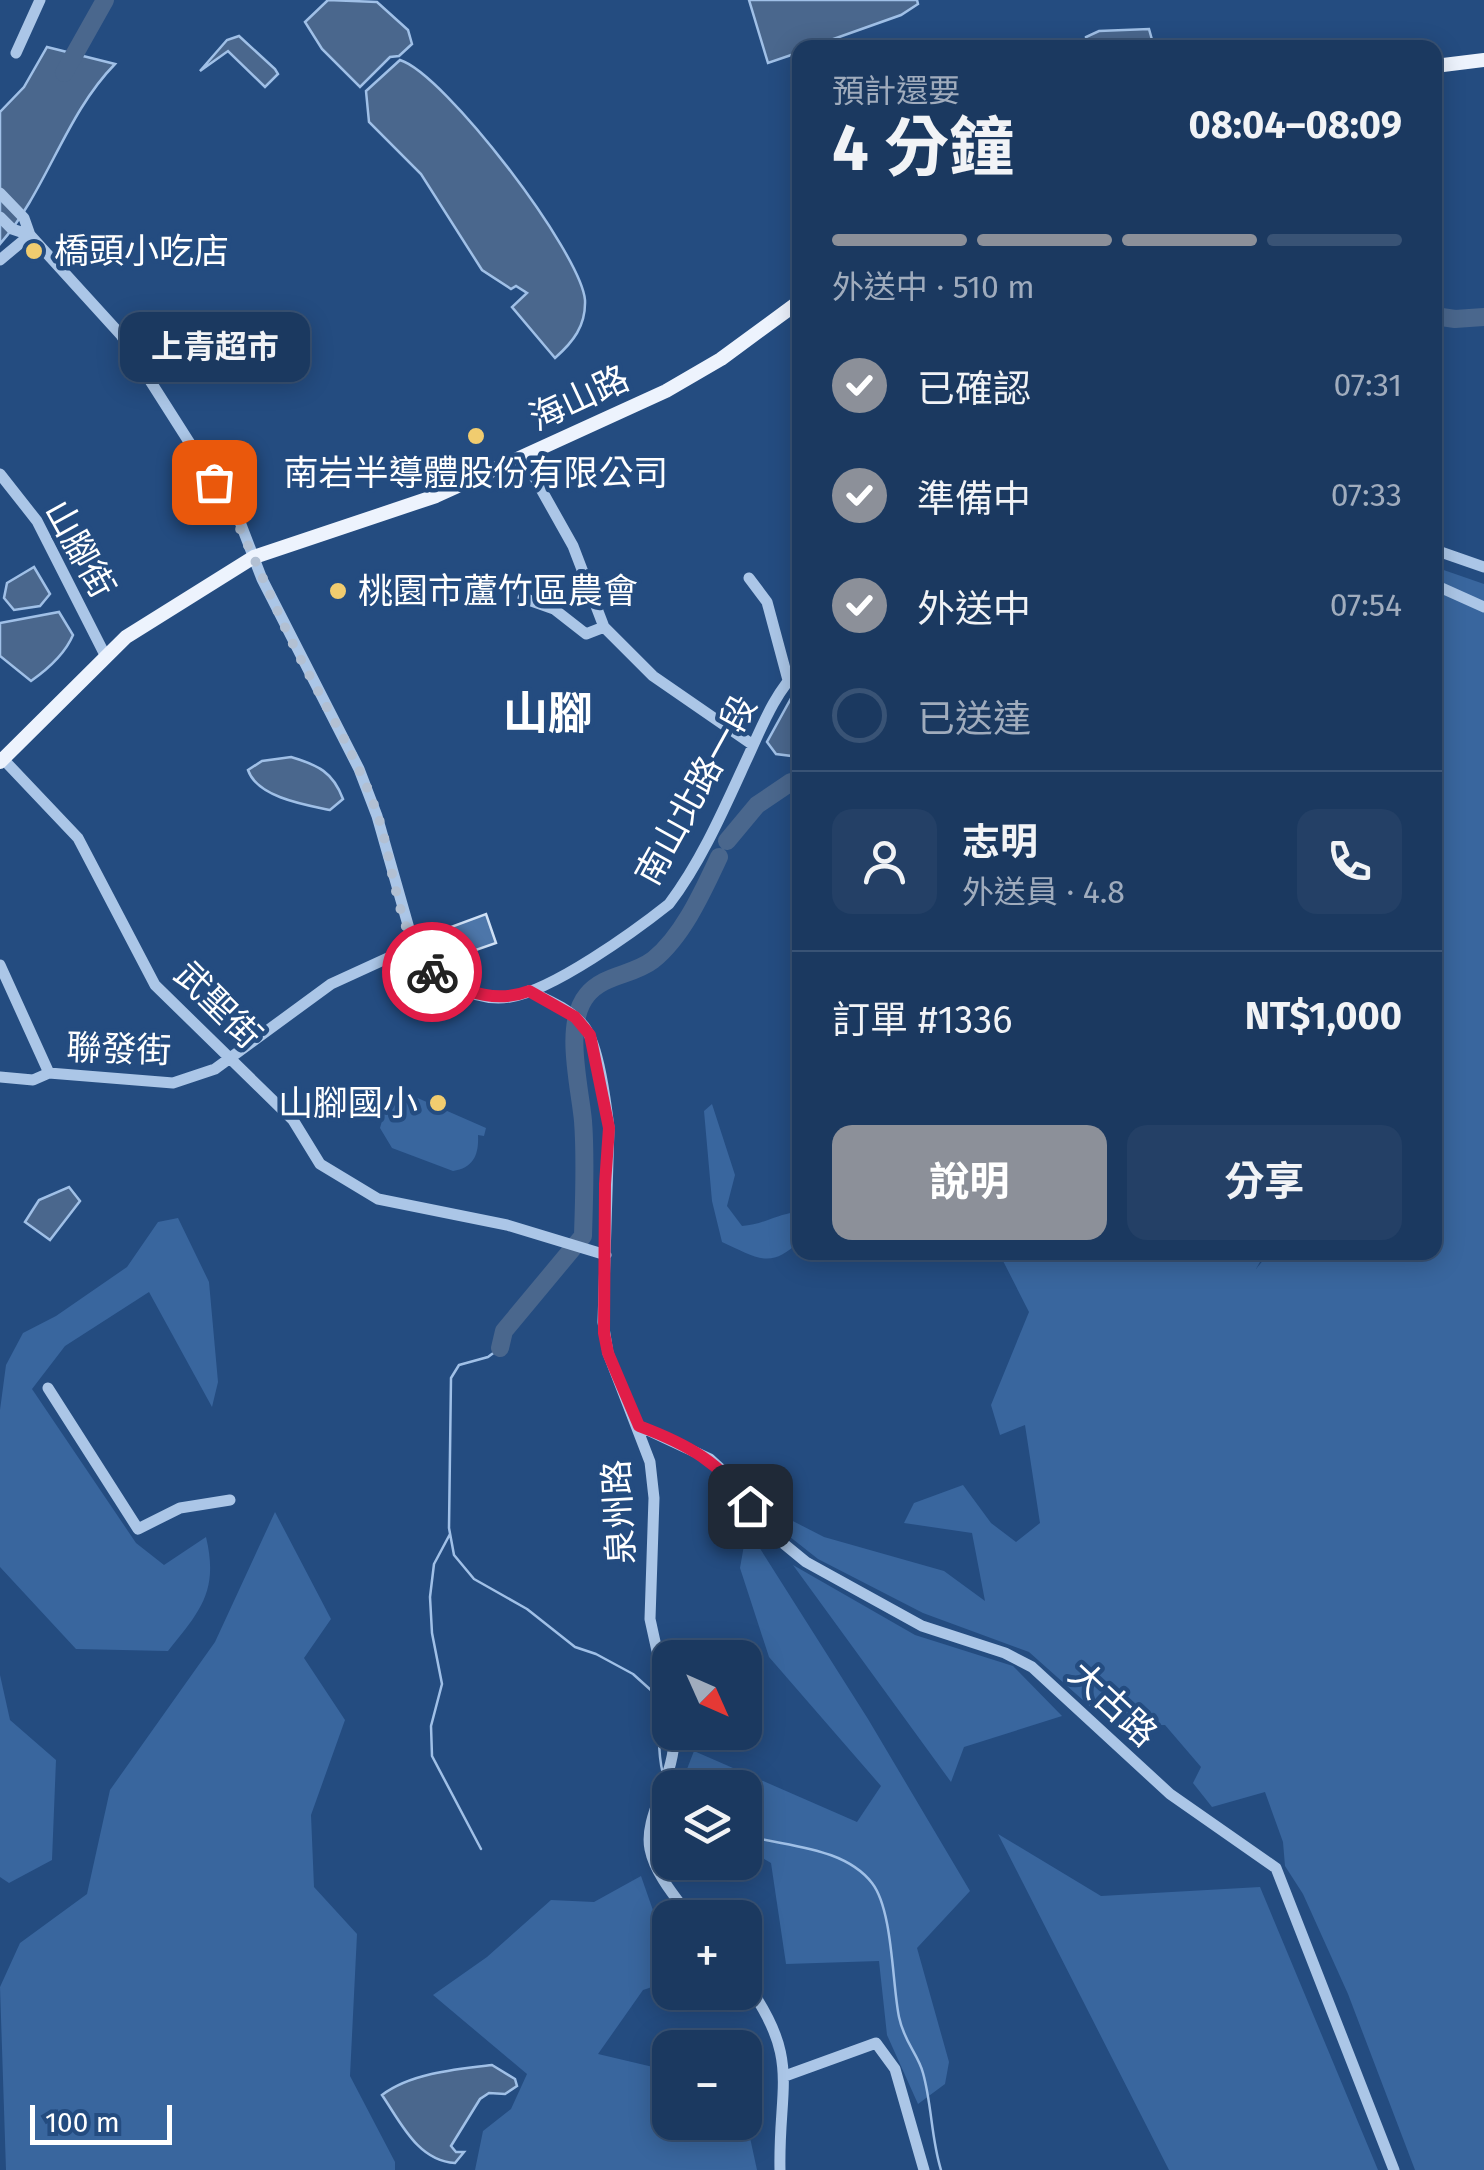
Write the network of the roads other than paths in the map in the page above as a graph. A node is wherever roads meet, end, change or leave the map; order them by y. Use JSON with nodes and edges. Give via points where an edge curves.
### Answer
{"nodes":[{"id":1,"x":40,"y":0,"type":"edge"},
{"id":2,"x":16,"y":53,"type":"dead end"},
{"id":3,"x":1484,"y":60,"type":"edge"},
{"id":4,"x":1442,"y":65,"type":"edge"},
{"id":5,"x":0,"y":193,"type":"edge"},
{"id":6,"x":0,"y":217,"type":"edge"},
{"id":7,"x":30,"y":235,"type":"junction"},
{"id":8,"x":0,"y":260,"type":"edge"},
{"id":9,"x":792,"y":307,"type":"edge"},
{"id":10,"x":522,"y":457,"type":"junction"},
{"id":11,"x":0,"y":474,"type":"edge"},
{"id":12,"x":1442,"y":552,"type":"edge"},
{"id":13,"x":254,"y":557,"type":"junction"},
{"id":14,"x":1484,"y":567,"type":"edge"},
{"id":15,"x":749,"y":578,"type":"dead end"},
{"id":16,"x":1442,"y":588,"type":"edge"},
{"id":17,"x":1442,"y":595,"type":"edge"},
{"id":18,"x":523,"y":598,"type":"dead end"},
{"id":19,"x":1482,"y":606,"type":"edge"},
{"id":20,"x":604,"y":627,"type":"junction"},
{"id":21,"x":106,"y":655,"type":"junction"},
{"id":22,"x":792,"y":676,"type":"edge"},
{"id":23,"x":788,"y":680,"type":"junction"},
{"id":24,"x":753,"y":745,"type":"junction"},
{"id":25,"x":3,"y":756,"type":"edge"},
{"id":26,"x":414,"y":946,"type":"junction"},
{"id":27,"x":0,"y":966,"type":"edge"},
{"id":28,"x":529,"y":991,"type":"junction"},
{"id":29,"x":231,"y":1057,"type":"junction"},
{"id":30,"x":49,"y":1074,"type":"junction"},
{"id":31,"x":0,"y":1077,"type":"edge"},
{"id":32,"x":606,"y":1255,"type":"junction"},
{"id":33,"x":48,"y":1388,"type":"dead end"},
{"id":34,"x":639,"y":1426,"type":"junction"},
{"id":35,"x":230,"y":1500,"type":"dead end"},
{"id":36,"x":655,"y":1640,"type":"edge"},
{"id":37,"x":673,"y":1750,"type":"edge"},
{"id":38,"x":679,"y":1900,"type":"edge"},
{"id":39,"x":762,"y":2009,"type":"edge"},
{"id":40,"x":785,"y":2076,"type":"junction"},
{"id":41,"x":780,"y":2170,"type":"edge"},
{"id":42,"x":924,"y":2170,"type":"edge"},
{"id":43,"x":1394,"y":2170,"type":"edge"}],
"edges":[{"from":1,"to":2,"type":"street"},
{"from":3,"to":4,"type":"main road"},
{"from":5,"to":7,"type":"street"},
{"from":6,"to":7,"type":"street"},
{"from":7,"to":8,"type":"street"},
{"from":7,"to":13,"type":"street","via":[[121,335],[240,522]]},
{"from":9,"to":10,"type":"main road","name":"海山路","via":[[666,392]]},
{"from":10,"to":13,"type":"main road","name":"海山路","via":[[394,513]]},
{"from":10,"to":20,"type":"street","via":[[573,546]]},
{"from":11,"to":21,"type":"street","name":"山腳街","via":[[37,521]]},
{"from":12,"to":14,"type":"street"},
{"from":13,"to":21,"type":"main road","name":"海山路"},
{"from":13,"to":26,"type":"street","via":[[378,816]]},
{"from":15,"to":23,"type":"street","via":[[768,602]]},
{"from":16,"to":19,"type":"street"},
{"from":17,"to":19,"type":"street"},
{"from":18,"to":20,"type":"street","via":[[554,609],[586,634]]},
{"from":20,"to":24,"type":"street","via":[[653,676]]},
{"from":21,"to":25,"type":"main road","name":"海山路"},
{"from":22,"to":23,"type":"street","name":"南山北路一段"},
{"from":23,"to":24,"type":"street","name":"南山北路一段"},
{"from":24,"to":28,"type":"street","name":"南山北路一段","via":[[668,904]]},
{"from":25,"to":29,"type":"street","name":"武聖街","via":[[78,838],[155,985]]},
{"from":26,"to":28,"type":"street","via":[[421,961],[454,985],[495,998]]},
{"from":26,"to":29,"type":"street","name":"聯發街","via":[[331,984]]},
{"from":27,"to":30,"type":"street"},
{"from":28,"to":32,"type":"street","name":"泉州路","via":[[578,1020],[590,1035],[609,1128]]},
{"from":29,"to":30,"type":"street","name":"聯發街","via":[[173,1083]]},
{"from":29,"to":32,"type":"street","name":"武聖街","via":[[336,1177],[404,1207],[507,1226]]},
{"from":30,"to":31,"type":"street","name":"聯發街","via":[[33,1080]]},
{"from":32,"to":34,"type":"street","name":"泉州路","via":[[606,1342]]},
{"from":33,"to":35,"type":"street","via":[[138,1529],[180,1508]]},
{"from":34,"to":36,"type":"street","name":"泉州路","via":[[654,1498]]},
{"from":34,"to":43,"type":"street","name":"大古路","via":[[710,1459],[767,1530],[806,1562],[922,1626],[1032,1667],[1170,1794],[1276,1868]]},
{"from":37,"to":38,"type":"street","via":[[649,1846]]},
{"from":39,"to":40,"type":"street"},
{"from":40,"to":41,"type":"street"},
{"from":40,"to":42,"type":"street","via":[[876,2043],[895,2069]]}]}
